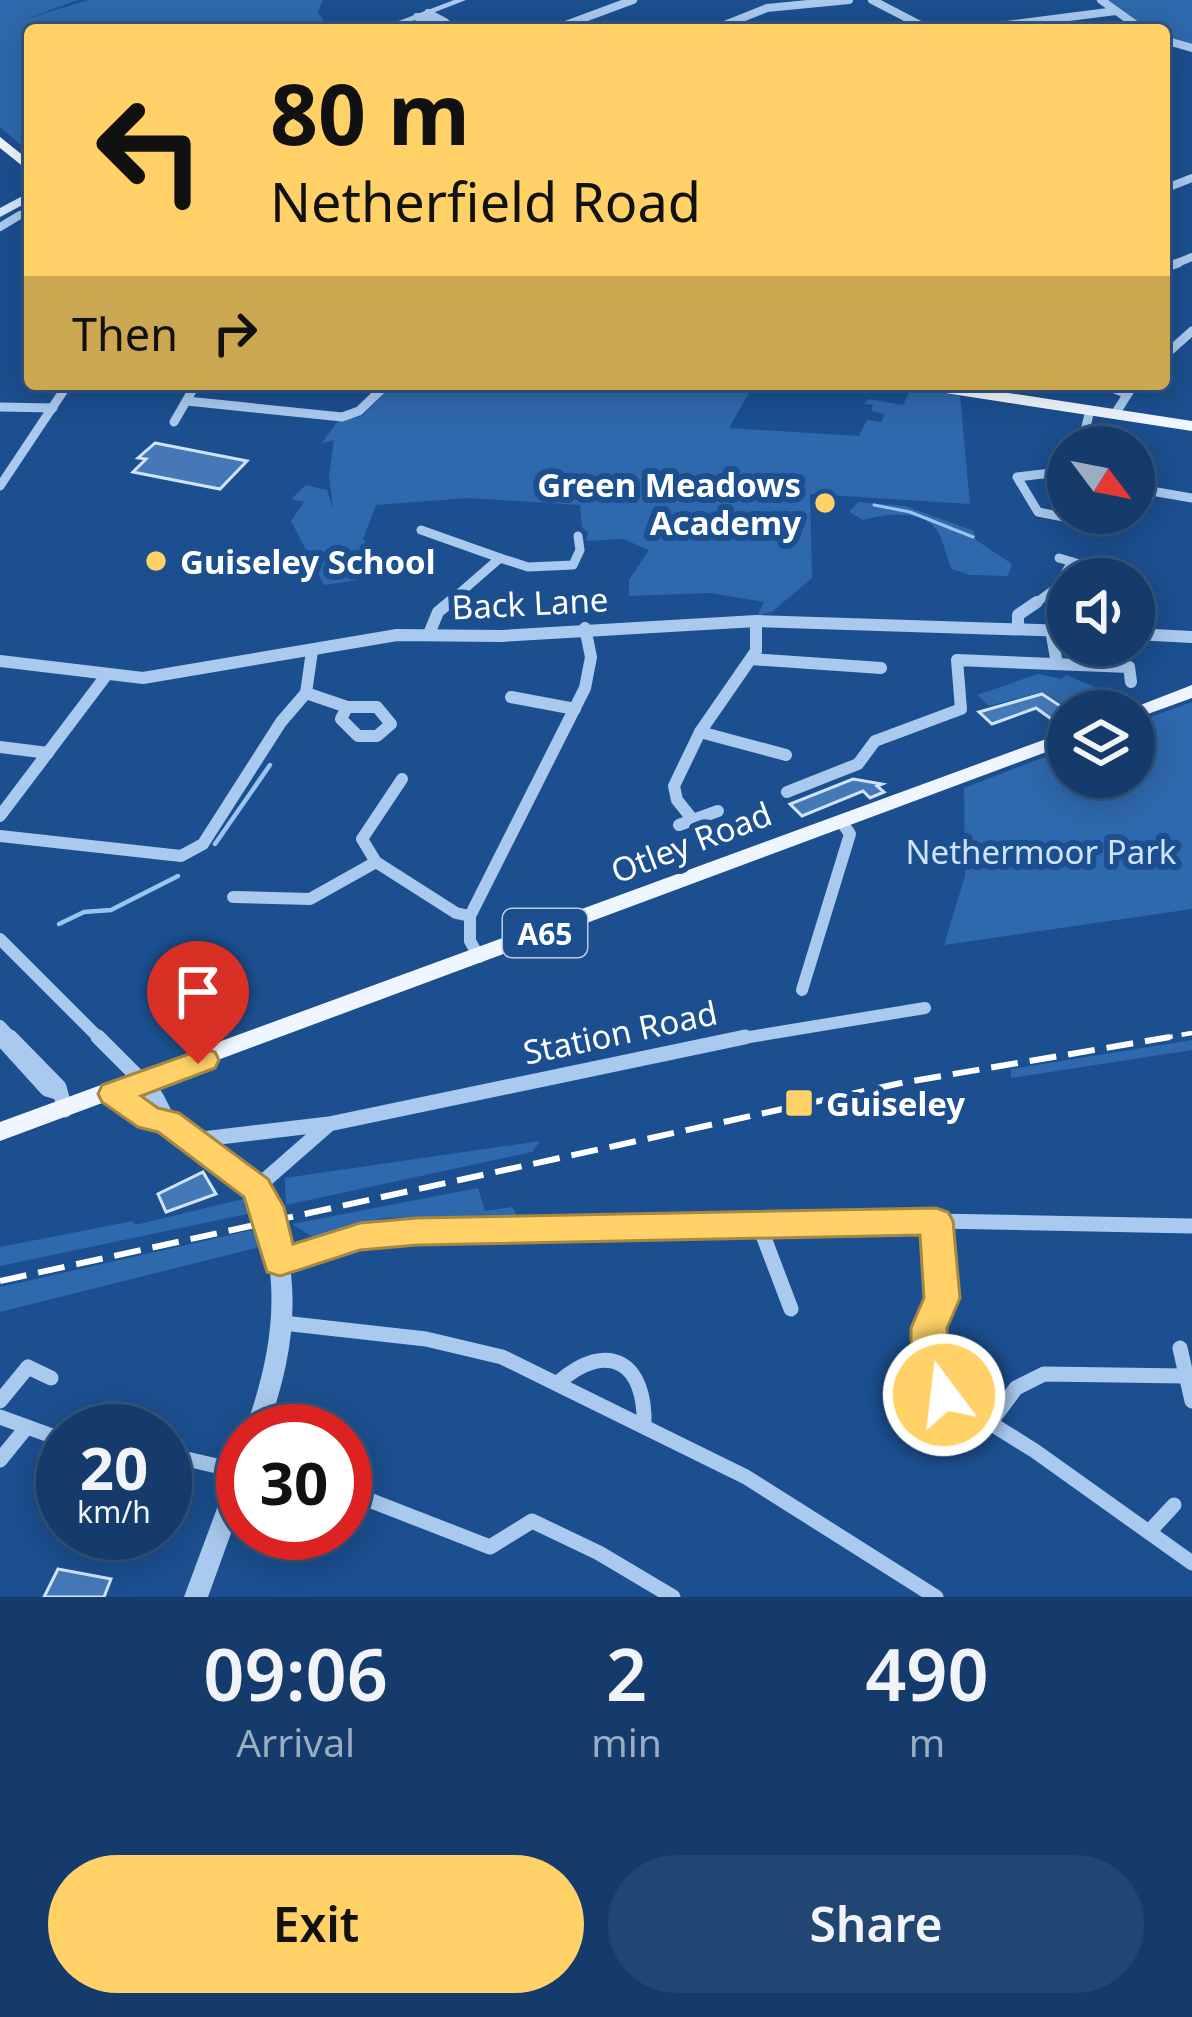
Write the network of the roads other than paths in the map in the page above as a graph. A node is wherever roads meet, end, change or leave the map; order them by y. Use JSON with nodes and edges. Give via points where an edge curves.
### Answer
{"nodes":[{"id":1,"x":462,"y":0,"type":"edge"},
{"id":2,"x":633,"y":0,"type":"edge"},
{"id":3,"x":746,"y":0,"type":"edge"},
{"id":4,"x":849,"y":0,"type":"edge"},
{"id":5,"x":872,"y":0,"type":"edge"},
{"id":6,"x":1101,"y":0,"type":"edge"},
{"id":7,"x":767,"y":8,"type":"junction"},
{"id":8,"x":1116,"y":11,"type":"junction"},
{"id":9,"x":423,"y":15,"type":"junction"},
{"id":10,"x":1035,"y":20,"type":"junction"},
{"id":11,"x":397,"y":24,"type":"edge"},
{"id":12,"x":447,"y":24,"type":"edge"},
{"id":13,"x":567,"y":24,"type":"edge"},
{"id":14,"x":727,"y":24,"type":"edge"},
{"id":15,"x":918,"y":24,"type":"edge"},
{"id":16,"x":1007,"y":24,"type":"edge"},
{"id":17,"x":1040,"y":24,"type":"edge"},
{"id":18,"x":1134,"y":24,"type":"edge"},
{"id":19,"x":0,"y":141,"type":"edge"},
{"id":20,"x":24,"y":161,"type":"edge"},
{"id":21,"x":20,"y":215,"type":"dead end"},
{"id":22,"x":0,"y":227,"type":"edge"},
{"id":23,"x":1186,"y":259,"type":"edge"},
{"id":24,"x":1192,"y":267,"type":"edge"},
{"id":25,"x":64,"y":390,"type":"edge"},
{"id":26,"x":193,"y":390,"type":"edge"},
{"id":27,"x":382,"y":390,"type":"edge"},
{"id":28,"x":958,"y":390,"type":"edge"},
{"id":29,"x":1129,"y":390,"type":"edge"},
{"id":30,"x":187,"y":401,"type":"junction"},
{"id":31,"x":1,"y":404,"type":"edge"},
{"id":32,"x":53,"y":408,"type":"junction"},
{"id":33,"x":1090,"y":410,"type":"junction"},
{"id":34,"x":1114,"y":414,"type":"junction"},
{"id":35,"x":174,"y":422,"type":"dead end"},
{"id":36,"x":1086,"y":426,"type":"edge"},
{"id":37,"x":1192,"y":426,"type":"edge"},
{"id":38,"x":1047,"y":473,"type":"edge"},
{"id":39,"x":0,"y":485,"type":"edge"},
{"id":40,"x":1155,"y":492,"type":"edge"},
{"id":41,"x":1192,"y":498,"type":"edge"},
{"id":42,"x":1047,"y":514,"type":"edge"},
{"id":43,"x":464,"y":528,"type":"dead end"},
{"id":44,"x":421,"y":530,"type":"dead end"},
{"id":45,"x":578,"y":536,"type":"dead end"},
{"id":46,"x":450,"y":539,"type":"junction"},
{"id":47,"x":500,"y":558,"type":"junction"},
{"id":48,"x":573,"y":565,"type":"junction"},
{"id":49,"x":586,"y":573,"type":"dead end"},
{"id":50,"x":1047,"y":595,"type":"edge"},
{"id":51,"x":756,"y":621,"type":"junction"},
{"id":52,"x":585,"y":628,"type":"junction"},
{"id":53,"x":1018,"y":629,"type":"junction"},
{"id":54,"x":1047,"y":630,"type":"edge"},
{"id":55,"x":429,"y":634,"type":"junction"},
{"id":56,"x":1155,"y":635,"type":"edge"},
{"id":57,"x":1192,"y":637,"type":"edge"},
{"id":58,"x":312,"y":650,"type":"junction"},
{"id":59,"x":751,"y":659,"type":"junction"},
{"id":60,"x":0,"y":661,"type":"edge"},
{"id":61,"x":1047,"y":664,"type":"edge"},
{"id":62,"x":1105,"y":666,"type":"edge"},
{"id":63,"x":881,"y":668,"type":"dead end"},
{"id":64,"x":105,"y":676,"type":"junction"},
{"id":65,"x":1131,"y":682,"type":"dead end"},
{"id":66,"x":1192,"y":691,"type":"edge"},
{"id":67,"x":306,"y":693,"type":"junction"},
{"id":68,"x":511,"y":697,"type":"dead end"},
{"id":69,"x":1155,"y":704,"type":"edge"},
{"id":70,"x":346,"y":706,"type":"dead end"},
{"id":71,"x":575,"y":710,"type":"junction"},
{"id":72,"x":700,"y":732,"type":"junction"},
{"id":73,"x":1047,"y":745,"type":"edge"},
{"id":74,"x":0,"y":747,"type":"edge"},
{"id":75,"x":49,"y":753,"type":"junction"},
{"id":76,"x":786,"y":755,"type":"dead end"},
{"id":77,"x":402,"y":779,"type":"dead end"},
{"id":78,"x":787,"y":792,"type":"dead end"},
{"id":79,"x":718,"y":811,"type":"dead end"},
{"id":80,"x":1,"y":814,"type":"edge"},
{"id":81,"x":841,"y":821,"type":"junction"},
{"id":82,"x":0,"y":836,"type":"edge"},
{"id":83,"x":376,"y":862,"type":"junction"},
{"id":84,"x":233,"y":897,"type":"dead end"},
{"id":85,"x":470,"y":916,"type":"junction"},
{"id":86,"x":0,"y":939,"type":"edge"},
{"id":87,"x":479,"y":957,"type":"junction"},
{"id":88,"x":802,"y":989,"type":"dead end"},
{"id":89,"x":925,"y":1008,"type":"dead end"},
{"id":90,"x":0,"y":1026,"type":"edge"},
{"id":91,"x":0,"y":1037,"type":"edge"},
{"id":92,"x":144,"y":1083,"type":"junction"},
{"id":93,"x":114,"y":1094,"type":"junction"},
{"id":94,"x":61,"y":1101,"type":"junction"},
{"id":95,"x":167,"y":1121,"type":"junction"},
{"id":96,"x":329,"y":1124,"type":"junction"},
{"id":97,"x":0,"y":1132,"type":"edge"},
{"id":98,"x":194,"y":1140,"type":"junction"},
{"id":99,"x":260,"y":1194,"type":"junction"},
{"id":100,"x":936,"y":1221,"type":"junction"},
{"id":101,"x":758,"y":1222,"type":"junction"},
{"id":102,"x":1192,"y":1226,"type":"edge"},
{"id":103,"x":278,"y":1251,"type":"junction"},
{"id":104,"x":791,"y":1309,"type":"dead end"},
{"id":105,"x":283,"y":1323,"type":"junction"},
{"id":106,"x":1180,"y":1348,"type":"dead end"},
{"id":107,"x":1186,"y":1376,"type":"junction"},
{"id":108,"x":52,"y":1378,"type":"dead end"},
{"id":109,"x":559,"y":1382,"type":"junction"},
{"id":110,"x":0,"y":1401,"type":"edge"},
{"id":111,"x":1192,"y":1401,"type":"edge"},
{"id":112,"x":265,"y":1404,"type":"edge"},
{"id":113,"x":0,"y":1417,"type":"edge"},
{"id":114,"x":990,"y":1423,"type":"junction"},
{"id":115,"x":644,"y":1425,"type":"junction"},
{"id":116,"x":26,"y":1428,"type":"junction"},
{"id":117,"x":36,"y":1431,"type":"edge"},
{"id":118,"x":0,"y":1460,"type":"edge"},
{"id":119,"x":372,"y":1501,"type":"edge"},
{"id":120,"x":1174,"y":1505,"type":"dead end"},
{"id":121,"x":1149,"y":1532,"type":"junction"},
{"id":122,"x":216,"y":1543,"type":"edge"},
{"id":123,"x":1192,"y":1563,"type":"edge"},
{"id":124,"x":196,"y":1597,"type":"edge"},
{"id":125,"x":674,"y":1597,"type":"edge"},
{"id":126,"x":936,"y":1597,"type":"edge"}],
"edges":[{"from":1,"to":9,"type":"street"},
{"from":2,"to":13,"type":"street"},
{"from":3,"to":7,"type":"street"},
{"from":4,"to":7,"type":"street"},
{"from":5,"to":15,"type":"street"},
{"from":6,"to":8,"type":"street"},
{"from":7,"to":14,"type":"street"},
{"from":8,"to":10,"type":"street"},
{"from":8,"to":18,"type":"street"},
{"from":9,"to":11,"type":"street"},
{"from":9,"to":12,"type":"street"},
{"from":10,"to":16,"type":"street"},
{"from":10,"to":17,"type":"street"},
{"from":19,"to":20,"type":"main road"},
{"from":21,"to":22,"type":"street"},
{"from":23,"to":24,"type":"street"},
{"from":25,"to":32,"type":"street"},
{"from":26,"to":30,"type":"street"},
{"from":27,"to":30,"type":"street","via":[[342,417]]},
{"from":28,"to":33,"type":"main road"},
{"from":29,"to":34,"type":"street"},
{"from":30,"to":35,"type":"street"},
{"from":31,"to":32,"type":"street"},
{"from":32,"to":39,"type":"street"},
{"from":33,"to":34,"type":"main road"},
{"from":33,"to":36,"type":"street"},
{"from":34,"to":37,"type":"main road"},
{"from":38,"to":42,"type":"street","via":[[1017,477]]},
{"from":40,"to":41,"type":"street"},
{"from":43,"to":46,"type":"street"},
{"from":44,"to":46,"type":"street"},
{"from":45,"to":48,"type":"street"},
{"from":46,"to":47,"type":"street"},
{"from":47,"to":48,"type":"street","via":[[528,567]]},
{"from":47,"to":55,"type":"street","via":[[438,612]]},
{"from":48,"to":49,"type":"street"},
{"from":50,"to":53,"type":"street","via":[[1018,615]]},
{"from":51,"to":52,"type":"street","name":"Back Lane"},
{"from":51,"to":53,"type":"street","name":"Back Lane"},
{"from":51,"to":59,"type":"street"},
{"from":52,"to":55,"type":"street","name":"Back Lane"},
{"from":52,"to":71,"type":"street","via":[[591,666]]},
{"from":53,"to":54,"type":"street","name":"Back Lane"},
{"from":55,"to":58,"type":"street","name":"Back Lane"},
{"from":56,"to":57,"type":"street"},
{"from":58,"to":64,"type":"street","name":"Back Lane","via":[[164,676]]},
{"from":58,"to":67,"type":"street"},
{"from":59,"to":63,"type":"street"},
{"from":59,"to":72,"type":"street"},
{"from":60,"to":64,"type":"street","name":"Back Lane"},
{"from":61,"to":78,"type":"street","via":[[957,660],[961,709],[875,741],[858,764]]},
{"from":62,"to":65,"type":"street","via":[[1129,667]]},
{"from":64,"to":75,"type":"street"},
{"from":66,"to":69,"type":"main road"},
{"from":67,"to":70,"type":"street"},
{"from":67,"to":82,"type":"street","via":[[203,844],[181,856]]},
{"from":68,"to":71,"type":"street"},
{"from":71,"to":85,"type":"street"},
{"from":72,"to":76,"type":"street"},
{"from":72,"to":79,"type":"street","via":[[674,787],[686,822]]},
{"from":73,"to":81,"type":"main road","name":"Otley Road","number":"A65"},
{"from":74,"to":75,"type":"street"},
{"from":75,"to":80,"type":"street"},
{"from":77,"to":83,"type":"street","via":[[362,839]]},
{"from":81,"to":87,"type":"main road","name":"Otley Road","number":"A65"},
{"from":81,"to":88,"type":"street","via":[[850,834]]},
{"from":83,"to":84,"type":"street","via":[[352,868],[321,896]]},
{"from":83,"to":85,"type":"street"},
{"from":85,"to":87,"type":"street"},
{"from":86,"to":92,"type":"street"},
{"from":87,"to":92,"type":"main road","name":"Otley Road","number":"A65"},
{"from":89,"to":96,"type":"street","name":"Station Road","via":[[759,1034]]},
{"from":90,"to":94,"type":"street","via":[[59,1087]]},
{"from":91,"to":94,"type":"street"},
{"from":92,"to":93,"type":"main road","name":"Otley Road","number":"A65"},
{"from":92,"to":95,"type":"street"},
{"from":93,"to":94,"type":"main road","name":"Otley Road","number":"A65"},
{"from":93,"to":95,"type":"street"},
{"from":94,"to":97,"type":"main road","name":"Otley Road","number":"A65"},
{"from":95,"to":98,"type":"street"},
{"from":96,"to":98,"type":"street","name":"Station Road"},
{"from":96,"to":99,"type":"street","name":"Station Road"},
{"from":98,"to":99,"type":"street"},
{"from":99,"to":103,"type":"street"},
{"from":100,"to":101,"type":"street"},
{"from":100,"to":102,"type":"street"},
{"from":100,"to":114,"type":"street","via":[[942,1290],[929,1328],[934,1374],[944,1395]]},
{"from":101,"to":103,"type":"street","via":[[417,1231]]},
{"from":101,"to":104,"type":"street"},
{"from":103,"to":105,"type":"street"},
{"from":105,"to":109,"type":"street","via":[[479,1350]]},
{"from":105,"to":112,"type":"street"},
{"from":106,"to":107,"type":"street"},
{"from":107,"to":111,"type":"street"},
{"from":107,"to":114,"type":"street","via":[[1044,1374],[1016,1388]]},
{"from":108,"to":110,"type":"street","via":[[28,1367]]},
{"from":109,"to":115,"type":"street"},
{"from":109,"to":115,"type":"street","via":[[585,1362],[624,1364],[645,1392]]},
{"from":113,"to":116,"type":"street"},
{"from":114,"to":121,"type":"street"},
{"from":115,"to":126,"type":"street","via":[[746,1477]]},
{"from":116,"to":117,"type":"street"},
{"from":116,"to":118,"type":"street"},
{"from":119,"to":125,"type":"street","via":[[490,1547],[532,1521]]},
{"from":120,"to":121,"type":"street"},
{"from":121,"to":123,"type":"street"},
{"from":122,"to":124,"type":"street"}]}
